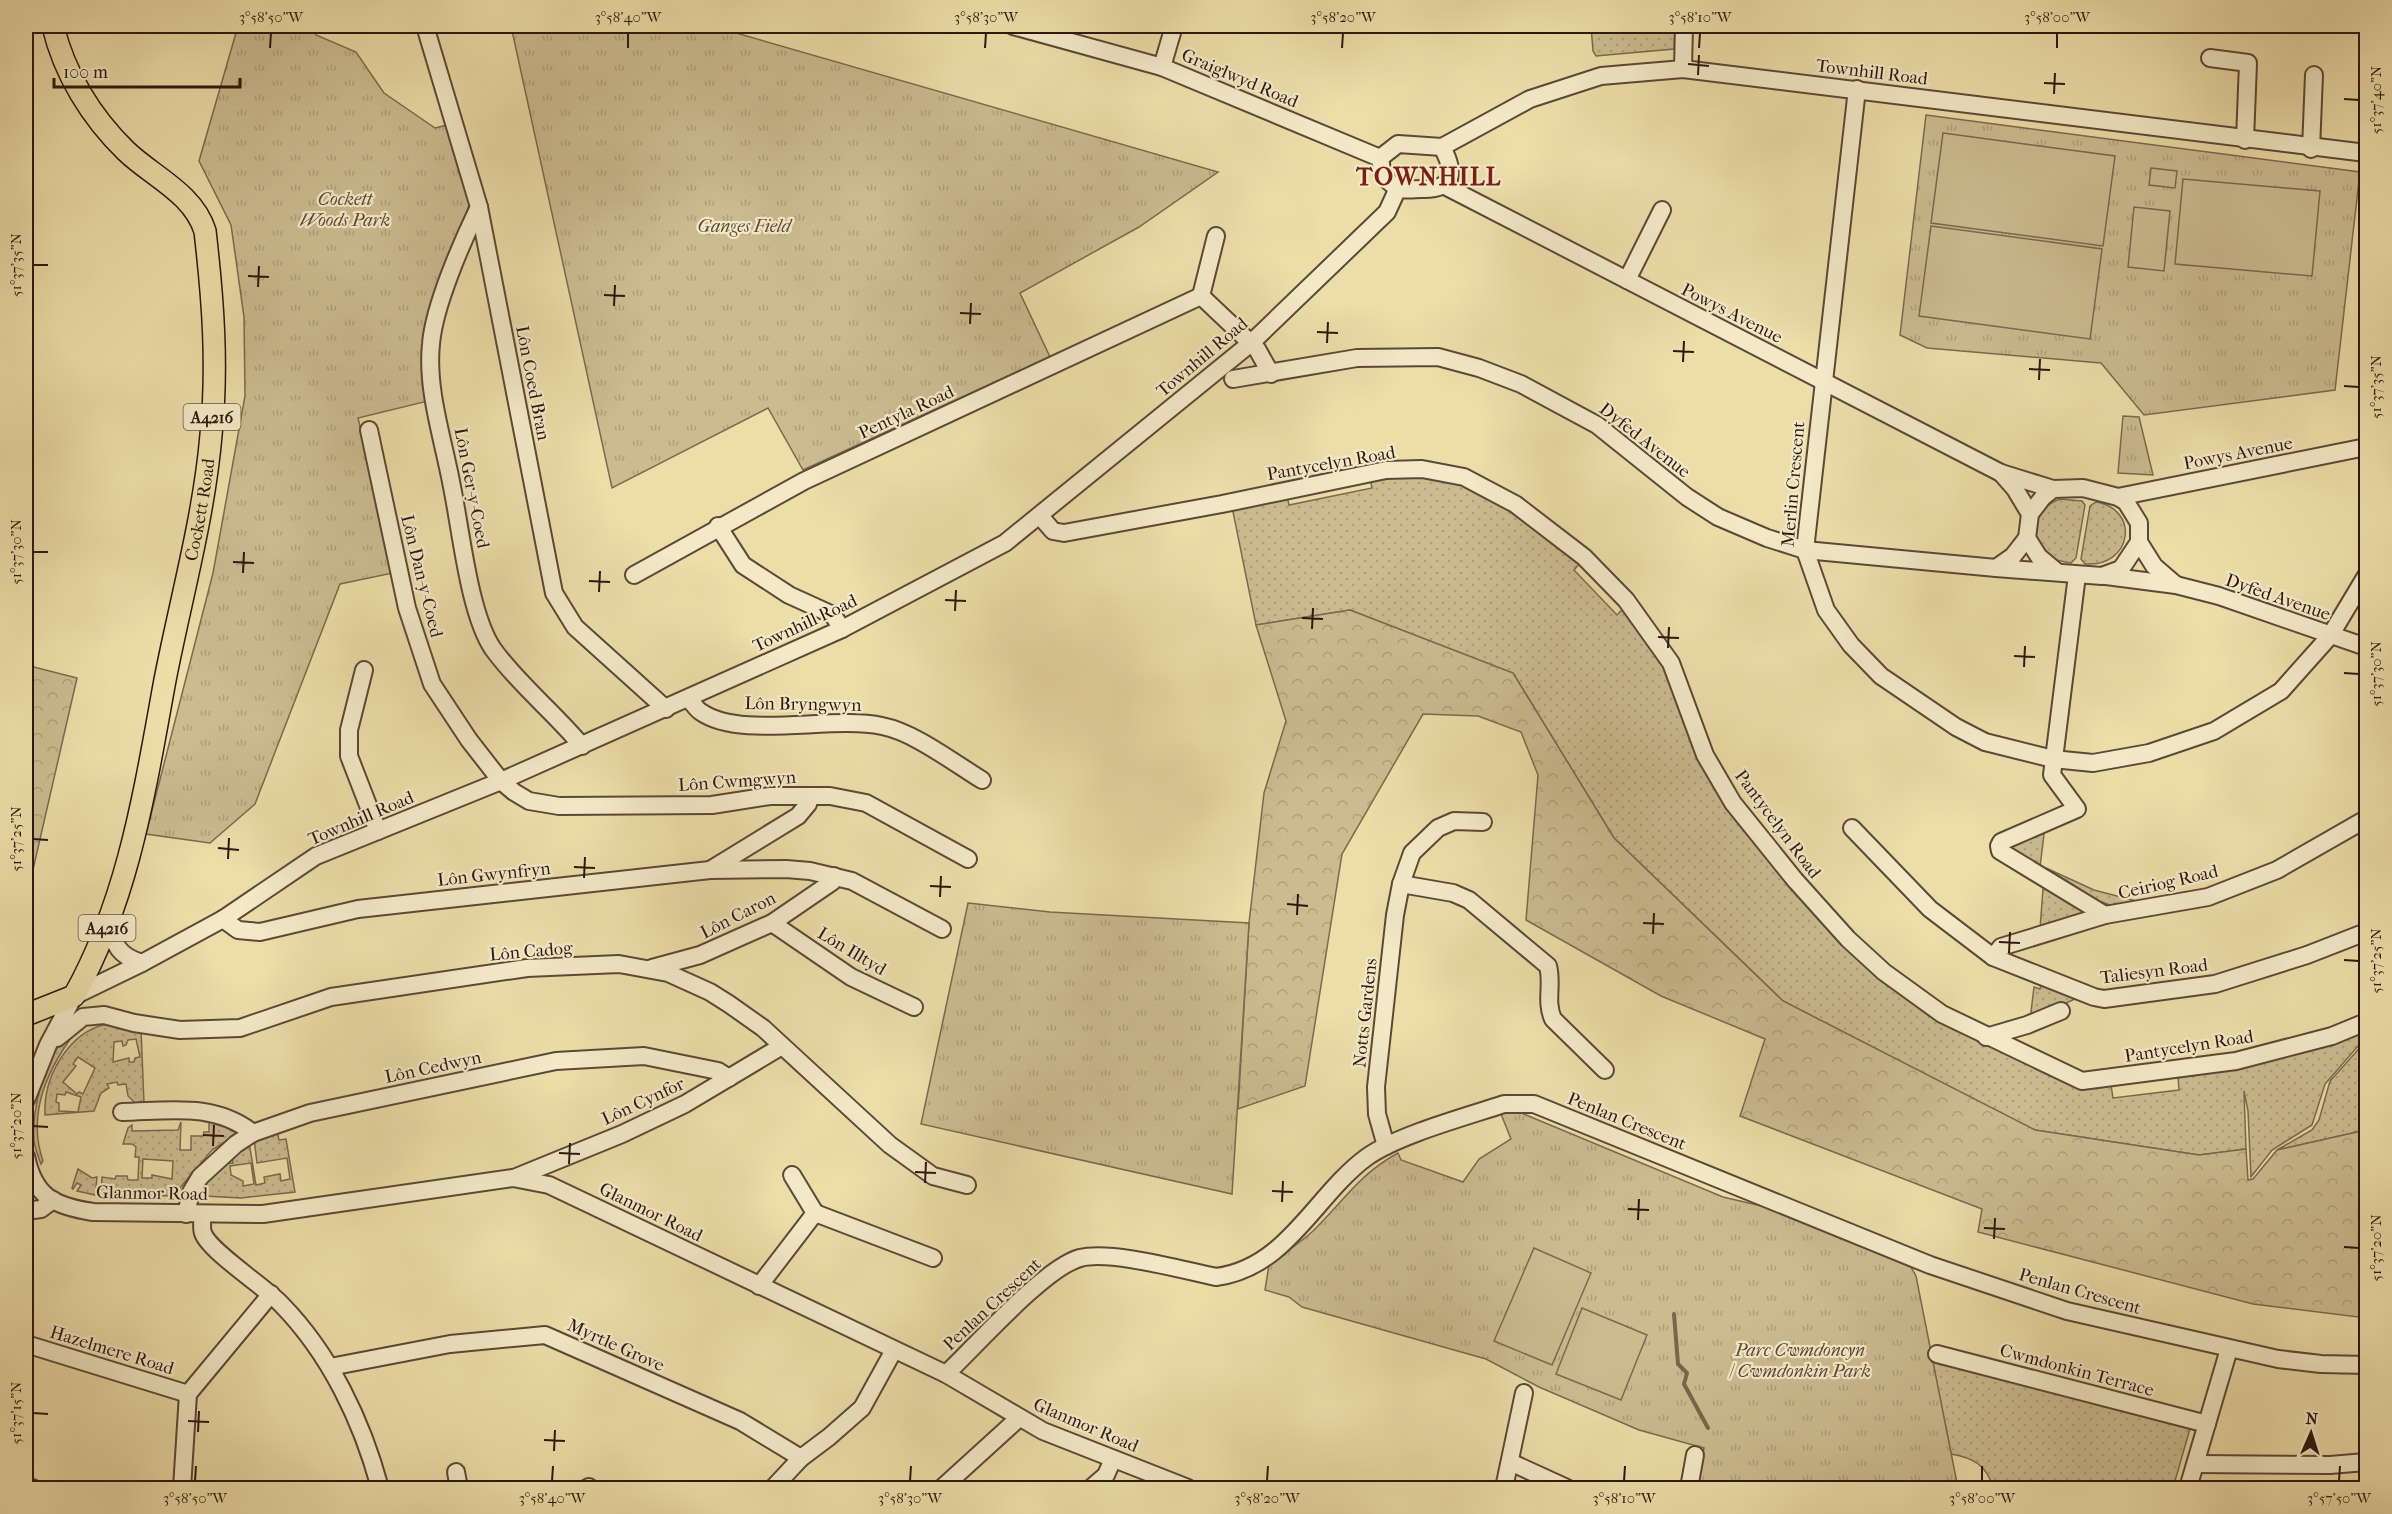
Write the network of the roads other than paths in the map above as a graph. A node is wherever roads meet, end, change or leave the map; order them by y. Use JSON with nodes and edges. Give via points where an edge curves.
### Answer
{"nodes":[{"id":1,"x":53,"y":26,"type":"edge"},
{"id":2,"x":425,"y":26,"type":"edge"},
{"id":3,"x":1013,"y":26,"type":"edge"},
{"id":4,"x":1174,"y":26,"type":"edge"},
{"id":5,"x":1684,"y":26,"type":"edge"},
{"id":6,"x":2210,"y":58,"type":"dead end"},
{"id":7,"x":1162,"y":67,"type":"junction"},
{"id":8,"x":1683,"y":69,"type":"junction"},
{"id":9,"x":2314,"y":75,"type":"dead end"},
{"id":10,"x":1857,"y":89,"type":"junction"},
{"id":11,"x":2245,"y":140,"type":"junction"},
{"id":12,"x":1442,"y":147,"type":"junction"},
{"id":13,"x":2311,"y":148,"type":"junction"},
{"id":14,"x":2367,"y":153,"type":"edge"},
{"id":15,"x":1380,"y":158,"type":"junction"},
{"id":16,"x":1445,"y":186,"type":"junction"},
{"id":17,"x":1398,"y":188,"type":"junction"},
{"id":18,"x":479,"y":207,"type":"junction"},
{"id":19,"x":1662,"y":210,"type":"dead end"},
{"id":20,"x":1216,"y":236,"type":"dead end"},
{"id":21,"x":1627,"y":280,"type":"junction"},
{"id":22,"x":1201,"y":296,"type":"junction"},
{"id":23,"x":1251,"y":343,"type":"junction"},
{"id":24,"x":1270,"y":374,"type":"junction"},
{"id":25,"x":1233,"y":380,"type":"dead end"},
{"id":26,"x":1822,"y":381,"type":"junction"},
{"id":27,"x":369,"y":430,"type":"dead end"},
{"id":28,"x":2367,"y":447,"type":"edge"},
{"id":29,"x":2001,"y":473,"type":"junction"},
{"id":30,"x":2053,"y":489,"type":"junction"},
{"id":31,"x":2118,"y":497,"type":"junction"},
{"id":32,"x":2030,"y":514,"type":"junction"},
{"id":33,"x":1040,"y":516,"type":"junction"},
{"id":34,"x":718,"y":526,"type":"junction"},
{"id":35,"x":2026,"y":538,"type":"junction"},
{"id":36,"x":2139,"y":542,"type":"junction"},
{"id":37,"x":1805,"y":550,"type":"junction"},
{"id":38,"x":1996,"y":568,"type":"junction"},
{"id":39,"x":2057,"y":572,"type":"junction"},
{"id":40,"x":634,"y":575,"type":"dead end"},
{"id":41,"x":2077,"y":575,"type":"junction"},
{"id":42,"x":2102,"y":576,"type":"junction"},
{"id":43,"x":2367,"y":576,"type":"edge"},
{"id":44,"x":2176,"y":585,"type":"junction"},
{"id":45,"x":842,"y":629,"type":"junction"},
{"id":46,"x":2330,"y":636,"type":"junction"},
{"id":47,"x":2367,"y":647,"type":"edge"},
{"id":48,"x":364,"y":670,"type":"dead end"},
{"id":49,"x":689,"y":699,"type":"junction"},
{"id":50,"x":666,"y":709,"type":"junction"},
{"id":51,"x":582,"y":746,"type":"junction"},
{"id":52,"x":2053,"y":759,"type":"junction"},
{"id":53,"x":982,"y":780,"type":"dead end"},
{"id":54,"x":501,"y":782,"type":"junction"},
{"id":55,"x":810,"y":796,"type":"junction"},
{"id":56,"x":2367,"y":819,"type":"edge"},
{"id":57,"x":1483,"y":822,"type":"dead end"},
{"id":58,"x":1852,"y":828,"type":"dead end"},
{"id":59,"x":378,"y":831,"type":"junction"},
{"id":60,"x":968,"y":859,"type":"dead end"},
{"id":61,"x":710,"y":870,"type":"junction"},
{"id":62,"x":834,"y":876,"type":"junction"},
{"id":63,"x":1401,"y":884,"type":"junction"},
{"id":64,"x":2105,"y":915,"type":"junction"},
{"id":65,"x":223,"y":919,"type":"junction"},
{"id":66,"x":109,"y":922,"type":"junction"},
{"id":67,"x":772,"y":922,"type":"junction"},
{"id":68,"x":942,"y":929,"type":"dead end"},
{"id":69,"x":2367,"y":932,"type":"edge"},
{"id":70,"x":1993,"y":957,"type":"junction"},
{"id":71,"x":142,"y":963,"type":"junction"},
{"id":72,"x":648,"y":969,"type":"junction"},
{"id":73,"x":89,"y":970,"type":"junction"},
{"id":74,"x":74,"y":996,"type":"junction"},
{"id":75,"x":914,"y":1007,"type":"dead end"},
{"id":76,"x":2061,"y":1011,"type":"dead end"},
{"id":77,"x":26,"y":1015,"type":"edge"},
{"id":78,"x":2367,"y":1022,"type":"edge"},
{"id":79,"x":1986,"y":1037,"type":"junction"},
{"id":80,"x":782,"y":1046,"type":"junction"},
{"id":81,"x":46,"y":1049,"type":"junction"},
{"id":82,"x":1605,"y":1070,"type":"dead end"},
{"id":83,"x":729,"y":1078,"type":"junction"},
{"id":84,"x":26,"y":1100,"type":"edge"},
{"id":85,"x":122,"y":1112,"type":"dead end"},
{"id":86,"x":253,"y":1133,"type":"junction"},
{"id":87,"x":1386,"y":1146,"type":"junction"},
{"id":88,"x":26,"y":1156,"type":"edge"},
{"id":89,"x":792,"y":1176,"type":"dead end"},
{"id":90,"x":513,"y":1178,"type":"junction"},
{"id":91,"x":967,"y":1185,"type":"dead end"},
{"id":92,"x":53,"y":1200,"type":"junction"},
{"id":93,"x":194,"y":1214,"type":"junction"},
{"id":94,"x":815,"y":1214,"type":"junction"},
{"id":95,"x":27,"y":1216,"type":"edge"},
{"id":96,"x":933,"y":1258,"type":"dead end"},
{"id":97,"x":759,"y":1286,"type":"junction"},
{"id":98,"x":271,"y":1294,"type":"junction"},
{"id":99,"x":26,"y":1344,"type":"edge"},
{"id":100,"x":2229,"y":1349,"type":"junction"},
{"id":101,"x":894,"y":1350,"type":"junction"},
{"id":102,"x":1937,"y":1354,"type":"dead end"},
{"id":103,"x":2367,"y":1365,"type":"edge"},
{"id":104,"x":330,"y":1366,"type":"junction"},
{"id":105,"x":946,"y":1374,"type":"junction"},
{"id":106,"x":1524,"y":1393,"type":"dead end"},
{"id":107,"x":188,"y":1394,"type":"junction"},
{"id":108,"x":1019,"y":1418,"type":"junction"},
{"id":109,"x":2207,"y":1424,"type":"junction"},
{"id":110,"x":1695,"y":1455,"type":"dead end"},
{"id":111,"x":801,"y":1458,"type":"junction"},
{"id":112,"x":1113,"y":1460,"type":"junction"},
{"id":113,"x":1510,"y":1462,"type":"junction"},
{"id":114,"x":2367,"y":1462,"type":"edge"},
{"id":115,"x":2196,"y":1464,"type":"junction"},
{"id":116,"x":26,"y":1486,"type":"edge"},
{"id":117,"x":33,"y":1488,"type":"edge"},
{"id":118,"x":182,"y":1488,"type":"edge"},
{"id":119,"x":380,"y":1488,"type":"edge"},
{"id":120,"x":773,"y":1488,"type":"edge"},
{"id":121,"x":942,"y":1488,"type":"edge"},
{"id":122,"x":1091,"y":1488,"type":"edge"},
{"id":123,"x":1188,"y":1488,"type":"edge"},
{"id":124,"x":1504,"y":1488,"type":"edge"},
{"id":125,"x":1567,"y":1488,"type":"edge"},
{"id":126,"x":1689,"y":1488,"type":"edge"},
{"id":127,"x":2188,"y":1488,"type":"edge"}],
"edges":[{"from":1,"to":66,"type":"main road","name":"Cockett Road","number":"A4216","via":[[73,80],[94,115],[127,152],[197,212],[205,231],[215,322],[215,372],[205,484],[139,820]]},
{"from":2,"to":18,"type":"street","name":"Lôn Coed Bran"},
{"from":3,"to":7,"type":"street","name":"Graiglwyd Road"},
{"from":4,"to":7,"type":"street"},
{"from":5,"to":8,"type":"street"},
{"from":6,"to":11,"type":"street","via":[[2248,63]]},
{"from":7,"to":15,"type":"street","name":"Graiglwyd Road"},
{"from":8,"to":10,"type":"street","name":"Townhill Road"},
{"from":8,"to":12,"type":"street","name":"Townhill Road","via":[[1601,75],[1530,99]]},
{"from":9,"to":13,"type":"street"},
{"from":10,"to":11,"type":"street","name":"Townhill Road"},
{"from":10,"to":26,"type":"street","name":"Merlin Crescent"},
{"from":11,"to":13,"type":"street","name":"Townhill Road"},
{"from":12,"to":15,"type":"street","via":[[1398,144]]},
{"from":12,"to":16,"type":"street","via":[[1449,160],[1449,180]]},
{"from":13,"to":14,"type":"street","name":"Townhill Road"},
{"from":15,"to":17,"type":"street","via":[[1383,176]]},
{"from":16,"to":17,"type":"street"},
{"from":16,"to":21,"type":"street","name":"Powys Avenue"},
{"from":17,"to":23,"type":"street","name":"Townhill Road","via":[[1387,212]]},
{"from":18,"to":50,"type":"street","name":"Lôn Coed Bran","via":[[554,593],[575,627]]},
{"from":18,"to":51,"type":"street","name":"Lôn Ger-y-Coed","via":[[463,241],[431,342],[436,404],[476,608],[492,647],[544,709]]},
{"from":19,"to":21,"type":"street"},
{"from":20,"to":22,"type":"street"},
{"from":21,"to":26,"type":"street","name":"Powys Avenue"},
{"from":22,"to":23,"type":"street"},
{"from":22,"to":34,"type":"street","name":"Pentyla Road","via":[[804,481]]},
{"from":23,"to":24,"type":"street"},
{"from":23,"to":33,"type":"street","name":"Townhill Road"},
{"from":24,"to":25,"type":"street","name":"Dyfed Avenue"},
{"from":24,"to":37,"type":"street","name":"Dyfed Avenue","via":[[1357,358],[1398,356],[1438,357],[1479,368],[1521,384],[1597,425],[1686,497],[1718,517]]},
{"from":26,"to":29,"type":"street","name":"Powys Avenue"},
{"from":26,"to":37,"type":"street","name":"Merlin Crescent"},
{"from":27,"to":54,"type":"street","name":"Lôn Dan-y-Coed","via":[[407,609],[432,684]]},
{"from":28,"to":31,"type":"street","name":"Powys Avenue"},
{"from":29,"to":30,"type":"street","name":"Powys Avenue"},
{"from":29,"to":32,"type":"street","name":"Powys Avenue"},
{"from":30,"to":31,"type":"street","via":[[2083,488]]},
{"from":30,"to":32,"type":"street"},
{"from":31,"to":36,"type":"street","via":[[2132,509],[2139,523]]},
{"from":32,"to":35,"type":"street"},
{"from":33,"to":45,"type":"street","name":"Townhill Road","via":[[1005,543]]},
{"from":33,"to":79,"type":"street","name":"Pantycelyn Road","via":[[1053,531],[1064,533],[1386,470],[1422,469],[1464,477],[1492,490],[1584,556],[1626,600],[1671,663],[1705,755],[1733,803],[1848,939],[1884,972],[1942,1014]]},
{"from":34,"to":40,"type":"street","name":"Pentyla Road"},
{"from":34,"to":45,"type":"street","via":[[743,565],[789,595],[833,615]]},
{"from":35,"to":38,"type":"street","via":[[2013,556]]},
{"from":35,"to":39,"type":"street","via":[[2039,557]]},
{"from":36,"to":42,"type":"street","via":[[2121,569]]},
{"from":36,"to":44,"type":"street","name":"Dyfed Avenue","via":[[2154,566]]},
{"from":37,"to":38,"type":"street","name":"Dyfed Avenue"},
{"from":37,"to":52,"type":"street","name":"Merlin Crescent","via":[[1826,610],[1851,645],[1881,676],[1985,742]]},
{"from":38,"to":39,"type":"street","name":"Dyfed Avenue"},
{"from":39,"to":41,"type":"street"},
{"from":41,"to":42,"type":"street"},
{"from":41,"to":52,"type":"street"},
{"from":42,"to":44,"type":"street","name":"Dyfed Avenue"},
{"from":43,"to":46,"type":"street","name":"Merlin Crescent"},
{"from":44,"to":46,"type":"street","name":"Dyfed Avenue","via":[[2219,596]]},
{"from":45,"to":49,"type":"street","name":"Townhill Road"},
{"from":46,"to":47,"type":"street","name":"Dyfed Avenue"},
{"from":46,"to":52,"type":"street","name":"Merlin Crescent","via":[[2281,692],[2214,731],[2149,753],[2093,763]]},
{"from":48,"to":59,"type":"street","via":[[349,730],[349,756]]},
{"from":49,"to":50,"type":"street","name":"Townhill Road"},
{"from":49,"to":53,"type":"street","name":"Lôn Bryngwyn","via":[[716,720],[761,726],[849,722],[884,726]]},
{"from":50,"to":51,"type":"street","name":"Townhill Road"},
{"from":51,"to":54,"type":"street","name":"Townhill Road"},
{"from":52,"to":64,"type":"street","name":"Ceiriog Road","via":[[2052,775],[2077,809],[2001,842],[2000,851]]},
{"from":54,"to":55,"type":"street","name":"Lôn Cwmgwyn","via":[[529,801],[558,806],[712,805],[746,798]]},
{"from":54,"to":59,"type":"street","name":"Townhill Road"},
{"from":55,"to":60,"type":"street","name":"Lôn Cwmgwyn","via":[[866,803]]},
{"from":55,"to":61,"type":"street","via":[[798,816]]},
{"from":56,"to":64,"type":"street","name":"Ceiriog Road","via":[[2277,870],[2208,897]]},
{"from":57,"to":63,"type":"street","name":"Notts Gardens","via":[[1454,822],[1438,828],[1412,853]]},
{"from":58,"to":70,"type":"street","name":"Taliesyn Road","via":[[1930,909]]},
{"from":59,"to":65,"type":"street","name":"Townhill Road","via":[[316,856]]},
{"from":61,"to":62,"type":"street","name":"Lôn Gwynfryn","via":[[786,869]]},
{"from":61,"to":65,"type":"street","name":"Lôn Gwynfryn","via":[[358,909],[260,932],[238,930]]},
{"from":62,"to":67,"type":"street","name":"Lôn Caron","via":[[832,882]]},
{"from":62,"to":68,"type":"street","name":"Lôn Gwynfryn","via":[[852,881]]},
{"from":63,"to":82,"type":"street","via":[[1453,893],[1469,900],[1548,966],[1548,1009],[1553,1019]]},
{"from":63,"to":87,"type":"street","name":"Notts Gardens","via":[[1377,1087],[1377,1114]]},
{"from":64,"to":70,"type":"street","name":"Ceiriog Road","via":[[2001,947]]},
{"from":65,"to":71,"type":"street","name":"Townhill Road"},
{"from":66,"to":71,"type":"street","via":[[117,950],[127,959]]},
{"from":66,"to":73,"type":"main road","name":"Cockett Road","number":"A4216"},
{"from":67,"to":72,"type":"street","name":"Lôn Caron","via":[[700,955]]},
{"from":67,"to":75,"type":"street","name":"Lôn Illtyd","via":[[851,977]]},
{"from":69,"to":70,"type":"street","name":"Taliesyn Road","via":[[2215,984],[2104,999]]},
{"from":71,"to":74,"type":"street","name":"Townhill Road"},
{"from":72,"to":80,"type":"street","name":"Lôn Cadog","via":[[668,973],[710,992]]},
{"from":72,"to":81,"type":"street","name":"Lôn Cadog","via":[[619,964],[527,968],[331,997],[240,1028],[180,1030],[104,1015],[83,1017]]},
{"from":73,"to":74,"type":"main road","name":"Cockett Road","number":"A4216"},
{"from":73,"to":77,"type":"main road"},
{"from":74,"to":77,"type":"main road"},
{"from":74,"to":81,"type":"street"},
{"from":76,"to":79,"type":"street"},
{"from":78,"to":79,"type":"street","name":"Pantycelyn Road","via":[[2332,1036],[2236,1061],[2082,1082]]},
{"from":80,"to":83,"type":"street","name":"Lôn Cynfor"},
{"from":80,"to":91,"type":"street","name":"Lôn Cadog","via":[[890,1145],[933,1176]]},
{"from":81,"to":84,"type":"street"},
{"from":83,"to":86,"type":"street","name":"Lôn Cedwyn","via":[[718,1071],[644,1056],[556,1061],[310,1113]]},
{"from":83,"to":90,"type":"street","name":"Lôn Cynfor","via":[[633,1129]]},
{"from":85,"to":86,"type":"street","via":[[223,1114]]},
{"from":86,"to":93,"type":"street","name":"Lôn Cedwyn","via":[[200,1177],[191,1192]]},
{"from":87,"to":100,"type":"street","name":"Penlan Crescent","via":[[1504,1104],[1534,1104],[1930,1265],[2067,1311]]},
{"from":87,"to":105,"type":"street","name":"Penlan Crescent","via":[[1341,1181],[1307,1221],[1265,1258],[1234,1274],[1216,1277],[1107,1256],[1080,1258],[1052,1271]]},
{"from":88,"to":92,"type":"street","via":[[33,1184]]},
{"from":89,"to":94,"type":"street"},
{"from":90,"to":93,"type":"street","name":"Glanmor Road","via":[[263,1214]]},
{"from":90,"to":97,"type":"street","name":"Glanmor Road","via":[[549,1185]]},
{"from":92,"to":93,"type":"street","name":"Glanmor Road","via":[[93,1212]]},
{"from":92,"to":95,"type":"street"},
{"from":93,"to":98,"type":"street","via":[[214,1246]]},
{"from":94,"to":96,"type":"street"},
{"from":94,"to":97,"type":"street"},
{"from":97,"to":101,"type":"street","name":"Glanmor Road"},
{"from":98,"to":104,"type":"street"},
{"from":98,"to":107,"type":"street"},
{"from":99,"to":107,"type":"street","name":"Hazelmere Road"},
{"from":100,"to":103,"type":"street","name":"Penlan Crescent","via":[[2321,1364]]},
{"from":100,"to":109,"type":"street"},
{"from":101,"to":105,"type":"street","name":"Glanmor Road"},
{"from":101,"to":111,"type":"street","via":[[862,1408]]},
{"from":102,"to":109,"type":"street","name":"Cwmdonkin Terrace"},
{"from":104,"to":111,"type":"street","name":"Myrtle Grove","via":[[450,1344],[545,1335],[740,1421]]},
{"from":104,"to":119,"type":"street","via":[[358,1422]]},
{"from":105,"to":108,"type":"street","name":"Glanmor Road"},
{"from":106,"to":113,"type":"street"},
{"from":107,"to":118,"type":"street"},
{"from":108,"to":112,"type":"street","name":"Glanmor Road"},
{"from":108,"to":121,"type":"street"},
{"from":109,"to":115,"type":"street"},
{"from":110,"to":126,"type":"street"},
{"from":111,"to":120,"type":"street"},
{"from":112,"to":122,"type":"street","via":[[1106,1475]]},
{"from":112,"to":123,"type":"street","name":"Glanmor Road"},
{"from":113,"to":124,"type":"street"},
{"from":113,"to":125,"type":"street"},
{"from":114,"to":115,"type":"street"},
{"from":115,"to":127,"type":"street"},
{"from":116,"to":117,"type":"street"}]}
